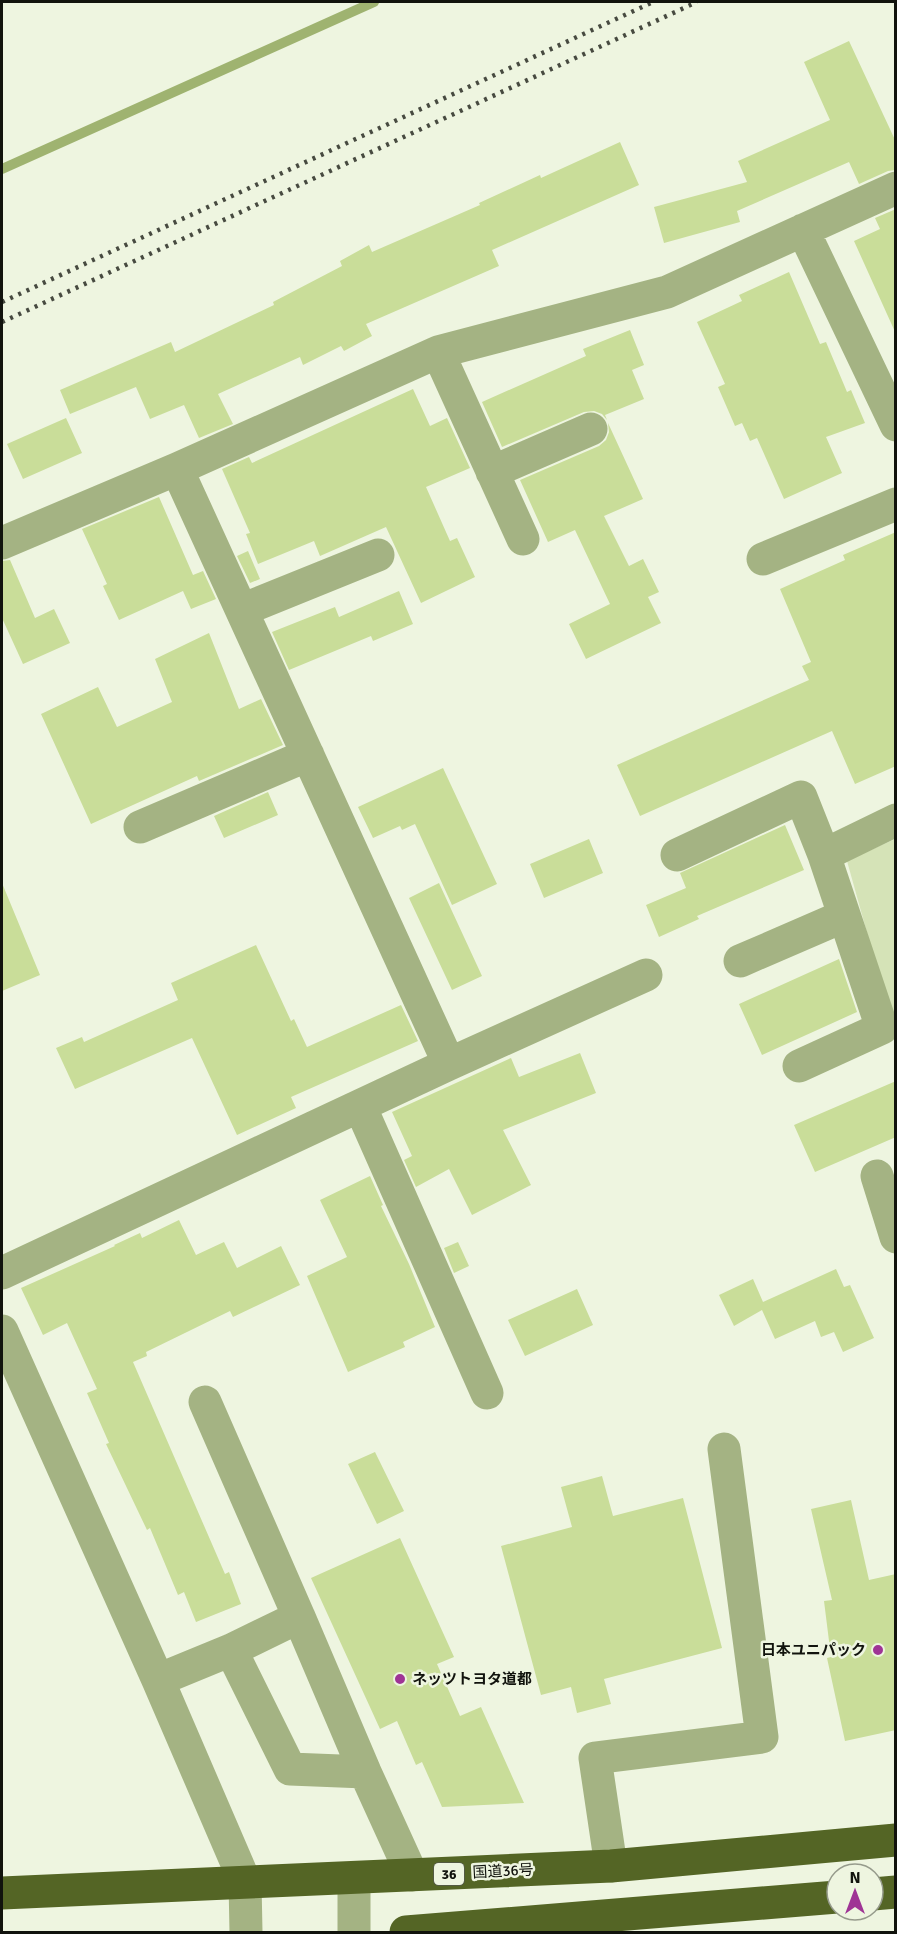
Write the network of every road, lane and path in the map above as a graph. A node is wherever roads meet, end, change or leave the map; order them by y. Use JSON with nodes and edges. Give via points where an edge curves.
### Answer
{"nodes":[{"id":1,"x":896,"y":188,"type":"edge"},
{"id":2,"x":803,"y":230,"type":"junction"},
{"id":3,"x":438,"y":352,"type":"junction"},
{"id":4,"x":896,"y":425,"type":"edge"},
{"id":5,"x":591,"y":429,"type":"dead end"},
{"id":6,"x":177,"y":469,"type":"junction"},
{"id":7,"x":492,"y":472,"type":"junction"},
{"id":8,"x":896,"y":504,"type":"edge"},
{"id":9,"x":523,"y":539,"type":"dead end"},
{"id":10,"x":2,"y":543,"type":"edge"},
{"id":11,"x":378,"y":555,"type":"dead end"},
{"id":12,"x":763,"y":559,"type":"dead end"},
{"id":13,"x":242,"y":610,"type":"junction"},
{"id":14,"x":308,"y":755,"type":"junction"},
{"id":15,"x":896,"y":820,"type":"edge"},
{"id":16,"x":140,"y":827,"type":"dead end"},
{"id":17,"x":677,"y":855,"type":"dead end"},
{"id":18,"x":824,"y":855,"type":"junction"},
{"id":19,"x":844,"y":916,"type":"junction"},
{"id":20,"x":740,"y":961,"type":"dead end"},
{"id":21,"x":646,"y":975,"type":"dead end"},
{"id":22,"x":449,"y":1064,"type":"junction"},
{"id":23,"x":799,"y":1066,"type":"dead end"},
{"id":24,"x":360,"y":1106,"type":"junction"},
{"id":25,"x":877,"y":1176,"type":"dead end"},
{"id":26,"x":896,"y":1237,"type":"edge"},
{"id":27,"x":2,"y":1273,"type":"edge"},
{"id":28,"x":2,"y":1331,"type":"edge"},
{"id":29,"x":487,"y":1393,"type":"dead end"},
{"id":30,"x":204,"y":1402,"type":"dead end"},
{"id":31,"x":724,"y":1449,"type":"dead end"},
{"id":32,"x":299,"y":1617,"type":"junction"},
{"id":33,"x":231,"y":1650,"type":"junction"},
{"id":34,"x":158,"y":1680,"type":"junction"},
{"id":35,"x":365,"y":1772,"type":"junction"},
{"id":36,"x":896,"y":1840,"type":"edge"},
{"id":37,"x":611,"y":1866,"type":"junction"},
{"id":38,"x":412,"y":1875,"type":"junction"},
{"id":39,"x":354,"y":1878,"type":"junction"},
{"id":40,"x":245,"y":1882,"type":"junction"},
{"id":41,"x":2,"y":1893,"type":"edge"},
{"id":42,"x":825,"y":1899,"type":"edge"},
{"id":43,"x":644,"y":1923,"type":"edge"},
{"id":44,"x":246,"y":1932,"type":"edge"},
{"id":45,"x":354,"y":1932,"type":"edge"},
{"id":46,"x":406,"y":1932,"type":"edge"}],
"edges":[{"from":1,"to":2,"type":"street"},
{"from":2,"to":3,"type":"street","via":[[667,292]]},
{"from":2,"to":4,"type":"street"},
{"from":3,"to":6,"type":"street"},
{"from":3,"to":7,"type":"street"},
{"from":5,"to":7,"type":"street"},
{"from":6,"to":10,"type":"street"},
{"from":6,"to":13,"type":"street"},
{"from":7,"to":9,"type":"street"},
{"from":8,"to":12,"type":"street"},
{"from":11,"to":13,"type":"street"},
{"from":13,"to":14,"type":"street"},
{"from":14,"to":16,"type":"street"},
{"from":14,"to":22,"type":"street"},
{"from":15,"to":18,"type":"street"},
{"from":17,"to":18,"type":"street","via":[[801,797]]},
{"from":18,"to":19,"type":"street"},
{"from":19,"to":20,"type":"street"},
{"from":19,"to":23,"type":"street","via":[[882,1028]]},
{"from":21,"to":22,"type":"street"},
{"from":22,"to":24,"type":"street"},
{"from":24,"to":27,"type":"street"},
{"from":24,"to":29,"type":"street"},
{"from":25,"to":26,"type":"street"},
{"from":28,"to":34,"type":"street"},
{"from":30,"to":32,"type":"street"},
{"from":31,"to":37,"type":"street","via":[[762,1737],[595,1758]]},
{"from":32,"to":33,"type":"street"},
{"from":32,"to":35,"type":"street"},
{"from":33,"to":34,"type":"street"},
{"from":33,"to":35,"type":"street","via":[[290,1769]]},
{"from":34,"to":40,"type":"street"},
{"from":35,"to":38,"type":"street"},
{"from":36,"to":37,"type":"highway","name":"国道36号","number":"36"},
{"from":37,"to":38,"type":"highway","name":"国道36号","number":"36"},
{"from":38,"to":39,"type":"highway","name":"国道36号","number":"36"},
{"from":39,"to":40,"type":"highway","name":"国道36号","number":"36"},
{"from":39,"to":45,"type":"street"},
{"from":40,"to":41,"type":"highway","name":"国道36号","number":"36"},
{"from":40,"to":44,"type":"street"},
{"from":42,"to":43,"type":"highway"},
{"from":43,"to":46,"type":"highway"}]}
